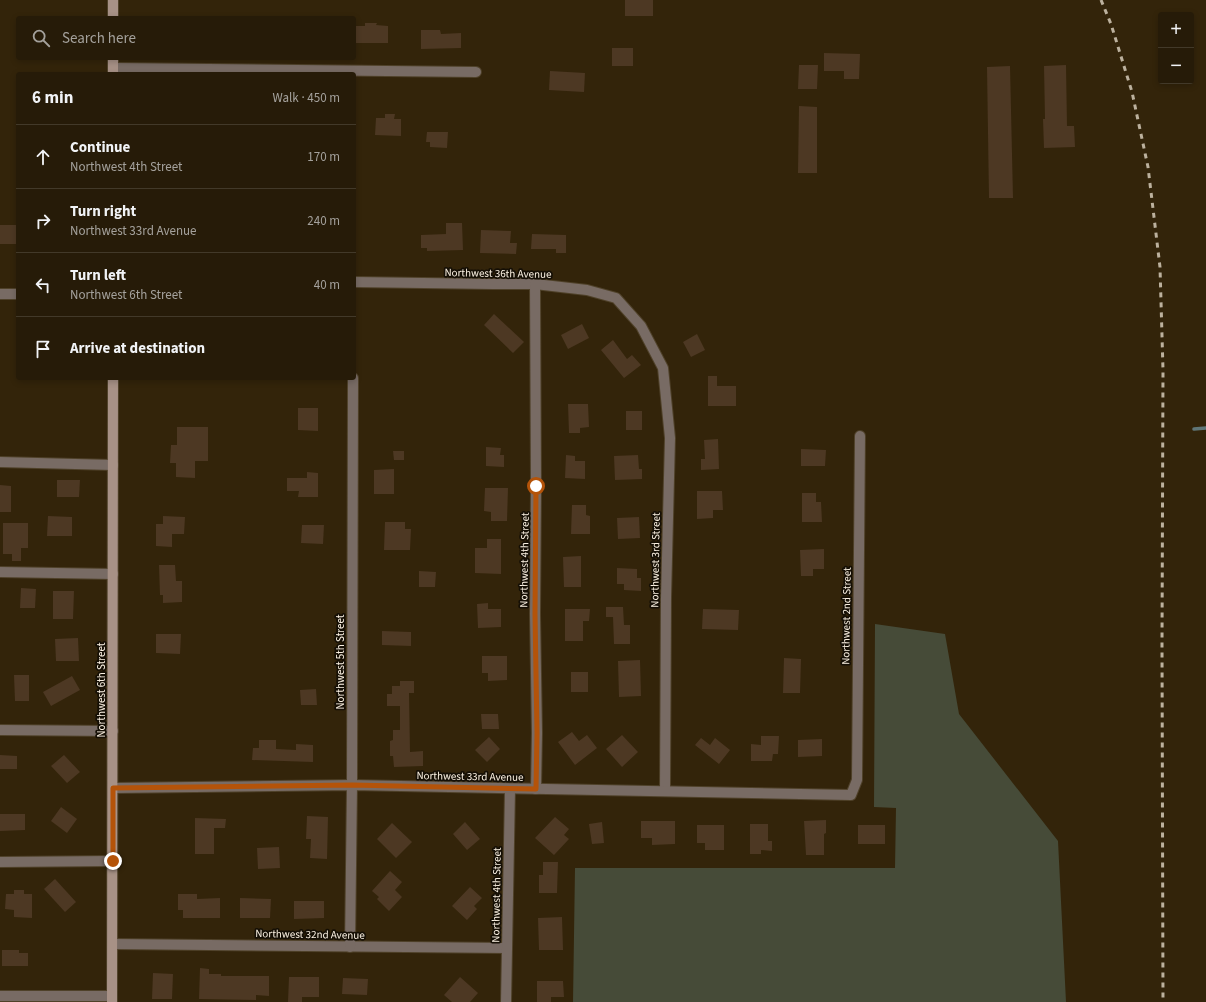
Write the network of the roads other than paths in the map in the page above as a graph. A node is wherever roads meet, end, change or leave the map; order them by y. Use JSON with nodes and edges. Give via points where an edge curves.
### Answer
{"nodes":[{"id":1,"x":113,"y":0,"type":"edge"},
{"id":2,"x":113,"y":16,"type":"edge"},
{"id":3,"x":113,"y":67,"type":"edge"},
{"id":4,"x":476,"y":72,"type":"dead end"},
{"id":5,"x":356,"y":282,"type":"edge"},
{"id":6,"x":535,"y":284,"type":"junction"},
{"id":7,"x":0,"y":294,"type":"edge"},
{"id":8,"x":16,"y":294,"type":"edge"},
{"id":9,"x":646,"y":335,"type":"joint"},
{"id":10,"x":113,"y":380,"type":"edge"},
{"id":11,"x":353,"y":380,"type":"edge"},
{"id":12,"x":860,"y":436,"type":"dead end"},
{"id":13,"x":0,"y":462,"type":"edge"},
{"id":14,"x":112,"y":465,"type":"junction"},
{"id":15,"x":0,"y":572,"type":"edge"},
{"id":16,"x":113,"y":574,"type":"junction"},
{"id":17,"x":0,"y":730,"type":"edge"},
{"id":18,"x":113,"y":730,"type":"junction"},
{"id":19,"x":352,"y":785,"type":"junction"},
{"id":20,"x":113,"y":788,"type":"junction"},
{"id":21,"x":510,"y":789,"type":"junction"},
{"id":22,"x":536,"y":789,"type":"junction"},
{"id":23,"x":665,"y":791,"type":"junction"},
{"id":24,"x":850,"y":795,"type":"joint"},
{"id":25,"x":113,"y":861,"type":"junction"},
{"id":26,"x":0,"y":862,"type":"edge"},
{"id":27,"x":113,"y":944,"type":"junction"},
{"id":28,"x":350,"y":947,"type":"junction"},
{"id":29,"x":507,"y":948,"type":"junction"},
{"id":30,"x":0,"y":996,"type":"edge"},
{"id":31,"x":112,"y":999,"type":"edge"},
{"id":32,"x":506,"y":1002,"type":"edge"}],
"edges":[{"from":1,"to":2,"type":"main road"},
{"from":3,"to":4,"type":"street"},
{"from":5,"to":6,"type":"street","name":"Northwest 36th Avenue"},
{"from":6,"to":9,"type":"street","name":"Northwest 36th Avenue","via":[[587,290],[616,298]]},
{"from":6,"to":22,"type":"street","name":"Northwest 4th Street"},
{"from":7,"to":8,"type":"street"},
{"from":9,"to":23,"type":"street","name":"Northwest 3rd Street","via":[[663,368],[670,438]]},
{"from":10,"to":14,"type":"main road","name":"Northwest 6th Street"},
{"from":11,"to":19,"type":"street","name":"Northwest 5th Street"},
{"from":12,"to":24,"type":"street","name":"Northwest 2nd Street","via":[[857,780]]},
{"from":13,"to":14,"type":"street"},
{"from":14,"to":16,"type":"main road","name":"Northwest 6th Street"},
{"from":15,"to":16,"type":"street"},
{"from":16,"to":18,"type":"main road","name":"Northwest 6th Street"},
{"from":17,"to":18,"type":"street"},
{"from":18,"to":20,"type":"main road","name":"Northwest 6th Street"},
{"from":19,"to":20,"type":"street","name":"Northwest 33rd Avenue"},
{"from":19,"to":21,"type":"street","name":"Northwest 33rd Avenue"},
{"from":19,"to":28,"type":"street","name":"Northwest 5th Street"},
{"from":20,"to":25,"type":"main road","name":"Northwest 6th Street"},
{"from":21,"to":22,"type":"street","name":"Northwest 33rd Avenue"},
{"from":21,"to":29,"type":"street","name":"Northwest 4th Street"},
{"from":22,"to":23,"type":"street","name":"Northwest 33rd Avenue"},
{"from":23,"to":24,"type":"street","name":"Northwest 33rd Avenue"},
{"from":25,"to":26,"type":"street"},
{"from":25,"to":27,"type":"main road","name":"Northwest 6th Street"},
{"from":27,"to":28,"type":"street","name":"Northwest 32nd Avenue"},
{"from":27,"to":31,"type":"main road","name":"Northwest 6th Street"},
{"from":28,"to":29,"type":"street","name":"Northwest 32nd Avenue"},
{"from":29,"to":32,"type":"street","name":"Northwest 4th Street"},
{"from":30,"to":31,"type":"street"}]}
